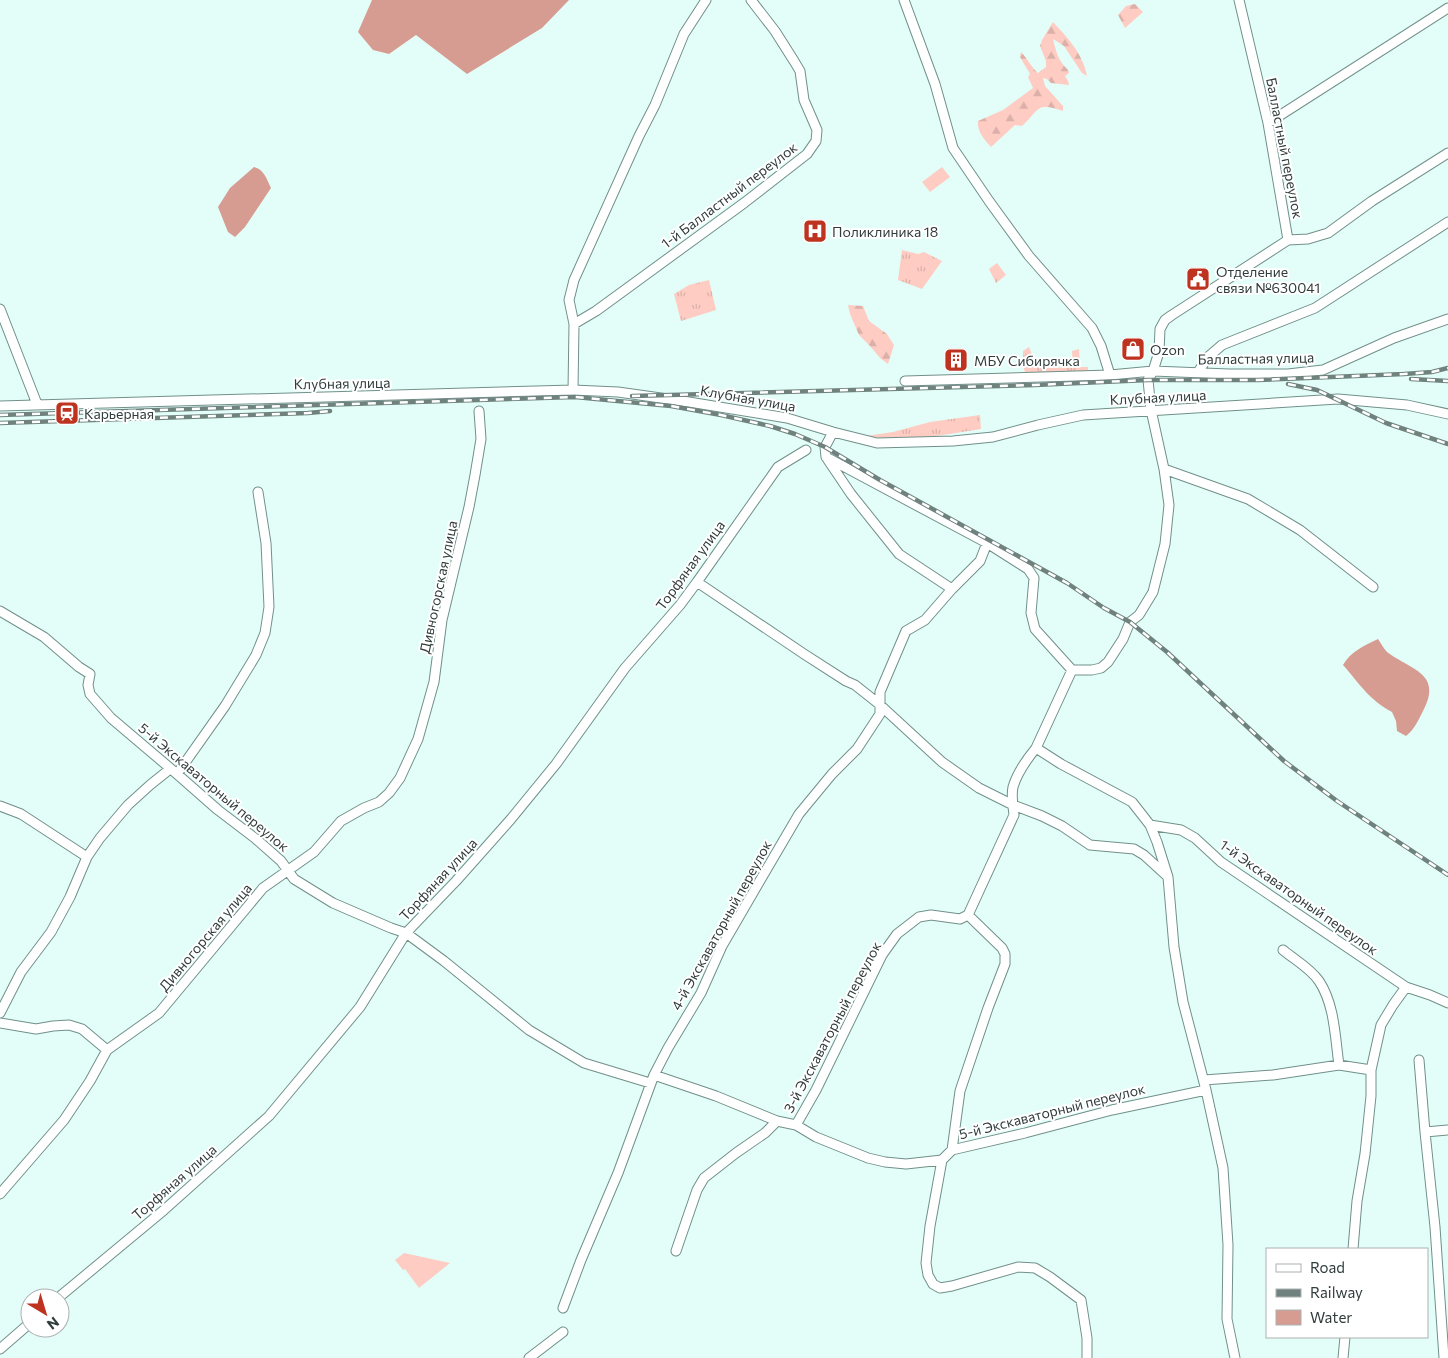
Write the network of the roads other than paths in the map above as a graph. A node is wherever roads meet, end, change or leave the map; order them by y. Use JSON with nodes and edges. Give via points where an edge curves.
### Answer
{"nodes":[{"id":1,"x":706,"y":0,"type":"edge"},
{"id":2,"x":752,"y":0,"type":"edge"},
{"id":3,"x":1239,"y":0,"type":"edge"},
{"id":4,"x":907,"y":1,"type":"edge"},
{"id":5,"x":1448,"y":8,"type":"edge"},
{"id":6,"x":1268,"y":123,"type":"junction"},
{"id":7,"x":1448,"y":154,"type":"edge"},
{"id":8,"x":1448,"y":222,"type":"edge"},
{"id":9,"x":1288,"y":240,"type":"junction"},
{"id":10,"x":0,"y":309,"type":"edge"},
{"id":11,"x":1448,"y":319,"type":"edge"},
{"id":12,"x":574,"y":324,"type":"junction"},
{"id":13,"x":1153,"y":371,"type":"junction"},
{"id":14,"x":1198,"y":372,"type":"junction"},
{"id":15,"x":1110,"y":375,"type":"junction"},
{"id":16,"x":905,"y":380,"type":"dead end"},
{"id":17,"x":573,"y":390,"type":"junction"},
{"id":18,"x":37,"y":404,"type":"junction"},
{"id":19,"x":0,"y":406,"type":"edge"},
{"id":20,"x":1151,"y":410,"type":"junction"},
{"id":21,"x":479,"y":411,"type":"dead end"},
{"id":22,"x":1448,"y":414,"type":"edge"},
{"id":23,"x":833,"y":432,"type":"junction"},
{"id":24,"x":806,"y":450,"type":"dead end"},
{"id":25,"x":826,"y":457,"type":"junction"},
{"id":26,"x":1164,"y":469,"type":"junction"},
{"id":27,"x":258,"y":492,"type":"dead end"},
{"id":28,"x":987,"y":543,"type":"junction"},
{"id":29,"x":697,"y":582,"type":"junction"},
{"id":30,"x":1373,"y":587,"type":"dead end"},
{"id":31,"x":952,"y":589,"type":"junction"},
{"id":32,"x":0,"y":611,"type":"edge"},
{"id":33,"x":1072,"y":670,"type":"junction"},
{"id":34,"x":880,"y":704,"type":"junction"},
{"id":35,"x":1036,"y":748,"type":"junction"},
{"id":36,"x":174,"y":772,"type":"junction"},
{"id":37,"x":1013,"y":805,"type":"junction"},
{"id":38,"x":0,"y":806,"type":"edge"},
{"id":39,"x":1150,"y":825,"type":"junction"},
{"id":40,"x":87,"y":857,"type":"junction"},
{"id":41,"x":288,"y":871,"type":"junction"},
{"id":42,"x":1168,"y":877,"type":"junction"},
{"id":43,"x":968,"y":915,"type":"junction"},
{"id":44,"x":406,"y":933,"type":"junction"},
{"id":45,"x":1283,"y":950,"type":"dead end"},
{"id":46,"x":1406,"y":987,"type":"junction"},
{"id":47,"x":1448,"y":1003,"type":"edge"},
{"id":48,"x":0,"y":1013,"type":"edge"},
{"id":49,"x":0,"y":1023,"type":"edge"},
{"id":50,"x":107,"y":1050,"type":"junction"},
{"id":51,"x":1419,"y":1060,"type":"dead end"},
{"id":52,"x":1339,"y":1065,"type":"junction"},
{"id":53,"x":1371,"y":1070,"type":"junction"},
{"id":54,"x":652,"y":1079,"type":"junction"},
{"id":55,"x":1205,"y":1085,"type":"junction"},
{"id":56,"x":778,"y":1121,"type":"junction"},
{"id":57,"x":796,"y":1125,"type":"junction"},
{"id":58,"x":1448,"y":1130,"type":"edge"},
{"id":59,"x":1425,"y":1132,"type":"junction"},
{"id":60,"x":952,"y":1150,"type":"junction"},
{"id":61,"x":942,"y":1160,"type":"junction"},
{"id":62,"x":0,"y":1194,"type":"edge"},
{"id":63,"x":1353,"y":1248,"type":"edge"},
{"id":64,"x":676,"y":1251,"type":"dead end"},
{"id":65,"x":70,"y":1288,"type":"edge"},
{"id":66,"x":563,"y":1308,"type":"dead end"},
{"id":67,"x":20,"y":1332,"type":"edge"},
{"id":68,"x":563,"y":1332,"type":"dead end"},
{"id":69,"x":1345,"y":1338,"type":"edge"},
{"id":70,"x":0,"y":1349,"type":"edge"},
{"id":71,"x":529,"y":1358,"type":"edge"},
{"id":72,"x":1087,"y":1358,"type":"edge"},
{"id":73,"x":1235,"y":1358,"type":"edge"},
{"id":74,"x":1343,"y":1358,"type":"edge"},
{"id":75,"x":1444,"y":1358,"type":"edge"}],
"edges":[{"from":1,"to":12,"type":"street","via":[[684,34],[655,105],[574,280],[569,300]]},
{"from":2,"to":12,"type":"street","name":"1-й Балластный переулок","via":[[800,71],[804,100],[817,130],[816,141],[807,154],[744,203]]},
{"from":3,"to":6,"type":"street","name":"Балластный переулок"},
{"from":4,"to":15,"type":"street","via":[[953,148],[1030,256],[1092,328]]},
{"from":5,"to":6,"type":"street"},
{"from":6,"to":9,"type":"street","name":"Балластный переулок"},
{"from":7,"to":9,"type":"street","via":[[1372,201],[1328,233]]},
{"from":8,"to":14,"type":"street","via":[[1314,308],[1222,345]]},
{"from":9,"to":13,"type":"street","name":"Балластный переулок","via":[[1165,320],[1160,329],[1159,352]]},
{"from":10,"to":18,"type":"street"},
{"from":11,"to":14,"type":"street","name":"Балластная улица","via":[[1394,338],[1323,370],[1288,374]]},
{"from":12,"to":17,"type":"street"},
{"from":13,"to":14,"type":"street","name":"Балластная улица"},
{"from":13,"to":15,"type":"street","name":"Балластная улица"},
{"from":13,"to":20,"type":"street","name":"Балластный переулок","via":[[1148,380]]},
{"from":15,"to":16,"type":"street","name":"Балластная улица"},
{"from":17,"to":18,"type":"street","name":"Клубная улица"},
{"from":17,"to":23,"type":"street","name":"Клубная улица","via":[[618,392],[689,402],[787,418]]},
{"from":18,"to":19,"type":"street","name":"Клубная улица"},
{"from":20,"to":22,"type":"street","name":"Клубная улица","via":[[1338,399],[1407,405]]},
{"from":20,"to":23,"type":"street","name":"Клубная улица","via":[[1084,416],[993,437],[953,441],[877,443]]},
{"from":20,"to":26,"type":"street","name":"Балластный переулок"},
{"from":21,"to":41,"type":"street","name":"Дивногорская улица","via":[[481,438],[469,507],[442,620],[434,682],[418,739],[400,778],[389,793],[379,802],[341,821],[314,852]]},
{"from":23,"to":25,"type":"street","via":[[825,447]]},
{"from":24,"to":29,"type":"street","name":"Торфяная улица","via":[[778,467]]},
{"from":25,"to":28,"type":"street"},
{"from":25,"to":31,"type":"street","via":[[899,554]]},
{"from":26,"to":30,"type":"street","via":[[1248,499],[1300,530]]},
{"from":26,"to":33,"type":"street","name":"Балластный переулок","via":[[1169,505],[1165,544],[1153,592],[1139,615],[1130,622],[1108,662],[1101,668]]},
{"from":27,"to":36,"type":"street","via":[[266,543],[269,598],[265,633],[256,655],[225,706]]},
{"from":28,"to":31,"type":"street","name":"4-й Экскаваторный переулок","via":[[980,562]]},
{"from":28,"to":33,"type":"street","via":[[1031,573],[1034,578],[1031,613],[1035,629]]},
{"from":29,"to":34,"type":"street"},
{"from":29,"to":44,"type":"street","name":"Торфяная улица","via":[[625,668],[556,764],[511,819]]},
{"from":31,"to":34,"type":"street","name":"4-й Экскаваторный переулок","via":[[925,620],[906,630],[880,692]]},
{"from":32,"to":36,"type":"street","name":"5-й Экскаваторный переулок","via":[[44,637],[90,674],[90,694],[111,718]]},
{"from":33,"to":35,"type":"street"},
{"from":34,"to":37,"type":"street","via":[[942,762],[979,788]]},
{"from":34,"to":54,"type":"street","name":"4-й Экскаваторный переулок","via":[[880,714],[857,748],[799,814],[722,946],[701,994]]},
{"from":35,"to":37,"type":"street","via":[[1013,787]]},
{"from":35,"to":39,"type":"street","via":[[1132,802]]},
{"from":36,"to":40,"type":"street","via":[[150,784],[128,805]]},
{"from":36,"to":41,"type":"street","name":"5-й Экскаваторный переулок","via":[[256,839]]},
{"from":37,"to":42,"type":"street","via":[[1062,826],[1090,845],[1134,849]]},
{"from":37,"to":43,"type":"street","via":[[1012,821]]},
{"from":38,"to":40,"type":"street","via":[[21,814]]},
{"from":39,"to":42,"type":"street"},
{"from":39,"to":46,"type":"street","name":"1-й Экскаваторный переулок","via":[[1181,830],[1195,838],[1221,862]]},
{"from":40,"to":48,"type":"street","via":[[51,932],[21,972]]},
{"from":41,"to":44,"type":"street","name":"5-й Экскаваторный переулок","via":[[294,879],[332,903]]},
{"from":41,"to":50,"type":"street","name":"Дивногорская улица","via":[[263,888],[159,1013]]},
{"from":42,"to":55,"type":"street","via":[[1182,993]]},
{"from":43,"to":57,"type":"street","name":"3-й Экскаваторный переулок","via":[[960,919],[931,915],[919,917],[897,934],[882,955]]},
{"from":43,"to":60,"type":"street","via":[[1002,948],[1005,964],[960,1092]]},
{"from":44,"to":54,"type":"street","name":"5-й Экскаваторный переулок","via":[[529,1030],[584,1063]]},
{"from":44,"to":65,"type":"street","name":"Торфяная улица","via":[[360,1007],[269,1116]]},
{"from":45,"to":52,"type":"street","via":[[1308,969],[1326,994],[1332,1011]]},
{"from":46,"to":47,"type":"street","name":"1-й Экскаваторный переулок"},
{"from":46,"to":53,"type":"street","via":[[1381,1025]]},
{"from":49,"to":50,"type":"street","via":[[36,1029],[69,1025],[82,1029]]},
{"from":50,"to":62,"type":"street","name":"Дивногорская улица","via":[[64,1120]]},
{"from":51,"to":59,"type":"street"},
{"from":52,"to":53,"type":"street","name":"5-й Экскаваторный переулок"},
{"from":52,"to":55,"type":"street","name":"5-й Экскаваторный переулок"},
{"from":53,"to":63,"type":"street","via":[[1371,1096]]},
{"from":54,"to":56,"type":"street","name":"5-й Экскаваторный переулок","via":[[716,1096]]},
{"from":54,"to":66,"type":"street","name":"4-й Экскаваторный переулок"},
{"from":55,"to":60,"type":"street","name":"5-й Экскаваторный переулок"},
{"from":55,"to":73,"type":"street","via":[[1223,1168],[1228,1245],[1227,1319]]},
{"from":56,"to":57,"type":"street","name":"5-й Экскаваторный переулок"},
{"from":56,"to":64,"type":"street","name":"3-й Экскаваторный переулок","via":[[704,1178]]},
{"from":57,"to":61,"type":"street","name":"5-й Экскаваторный переулок","via":[[816,1137],[868,1158],[906,1164]]},
{"from":58,"to":59,"type":"street"},
{"from":59,"to":75,"type":"street"},
{"from":60,"to":61,"type":"street","name":"5-й Экскаваторный переулок"},
{"from":61,"to":72,"type":"street","via":[[926,1263],[933,1284],[940,1288],[1018,1267],[1035,1268],[1080,1300]]},
{"from":67,"to":70,"type":"street"},
{"from":68,"to":71,"type":"street"},
{"from":69,"to":74,"type":"street"}]}
